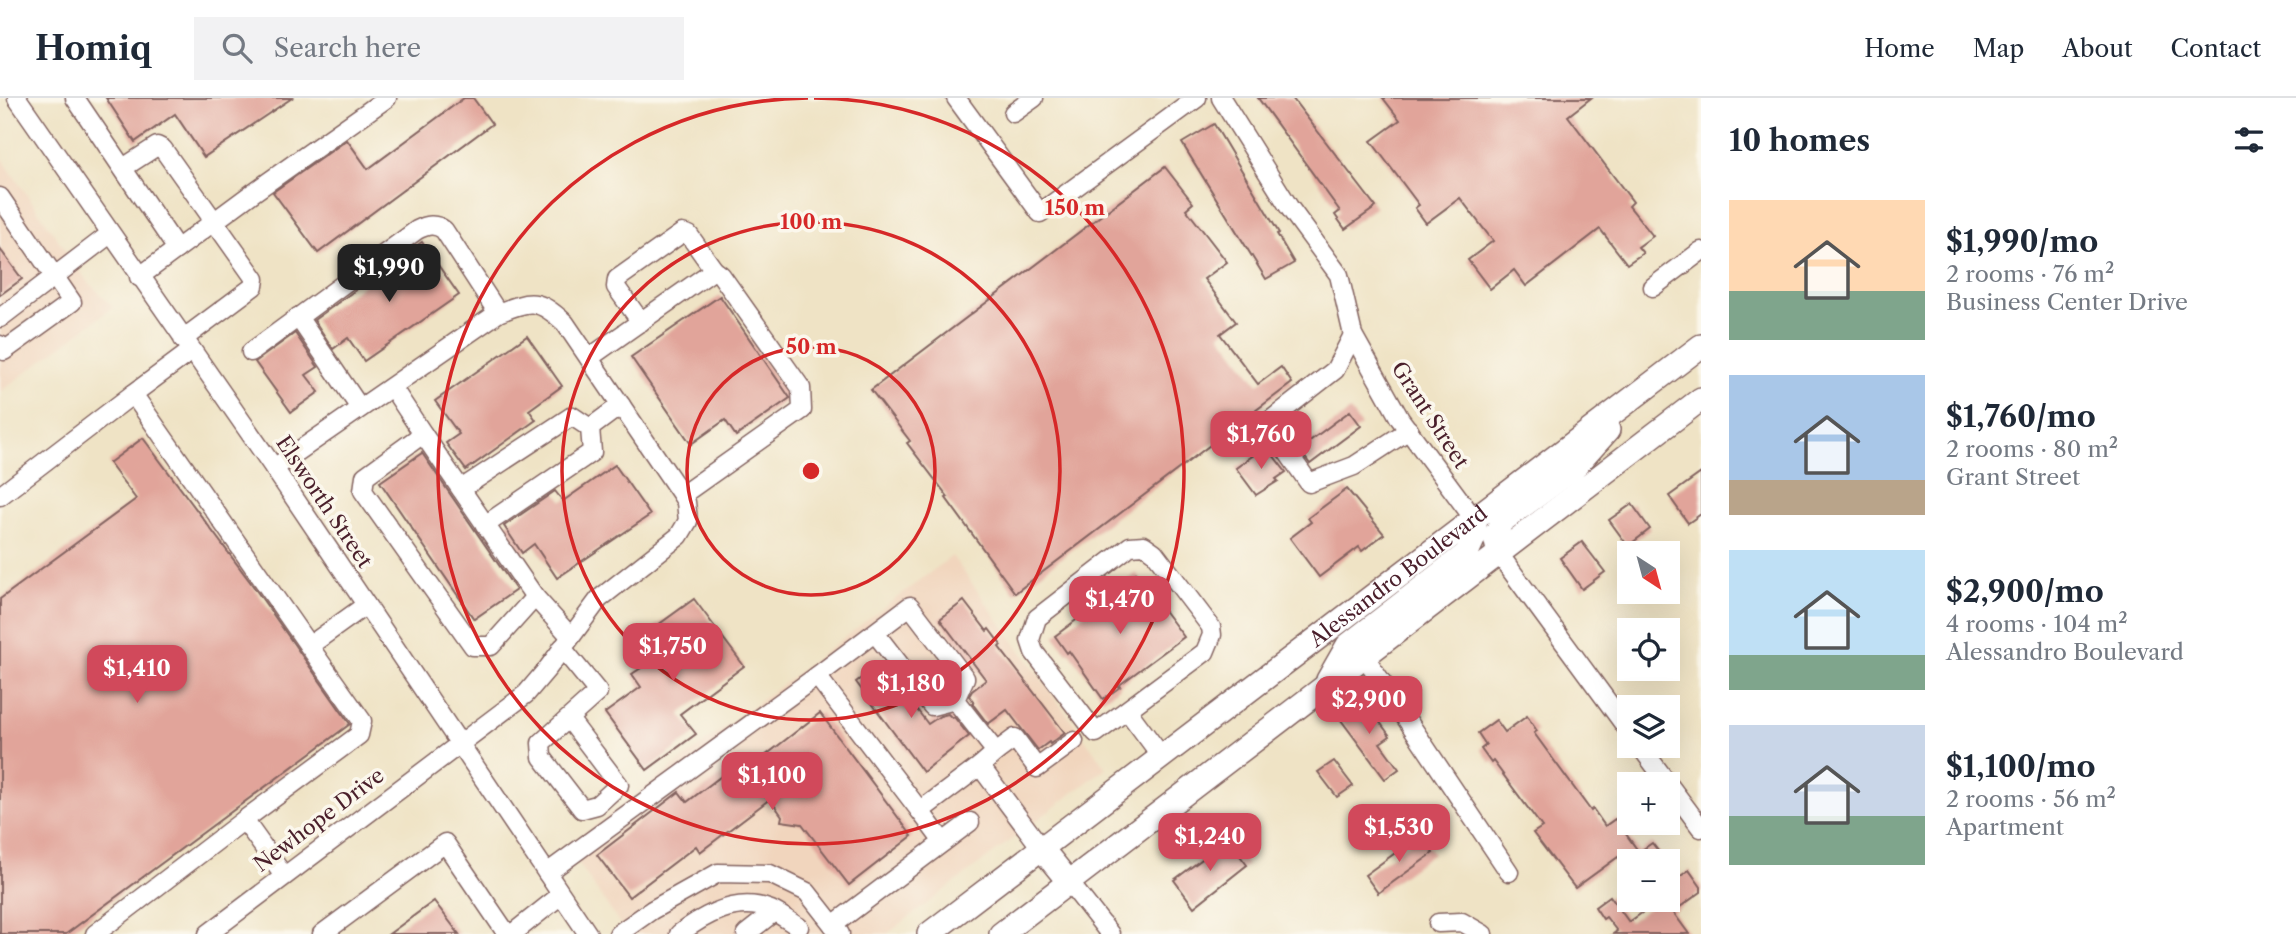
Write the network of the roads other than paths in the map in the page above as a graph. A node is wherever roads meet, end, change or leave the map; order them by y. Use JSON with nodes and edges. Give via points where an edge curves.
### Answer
{"nodes":[{"id":1,"x":17,"y":98,"type":"edge"},
{"id":2,"x":75,"y":98,"type":"edge"},
{"id":3,"x":387,"y":98,"type":"edge"},
{"id":4,"x":956,"y":98,"type":"edge"},
{"id":5,"x":1034,"y":98,"type":"edge"},
{"id":6,"x":1196,"y":98,"type":"edge"},
{"id":7,"x":1220,"y":98,"type":"edge"},
{"id":8,"x":1013,"y":113,"type":"dead end"},
{"id":9,"x":123,"y":168,"type":"junction"},
{"id":10,"x":0,"y":197,"type":"edge"},
{"id":11,"x":213,"y":222,"type":"junction"},
{"id":12,"x":110,"y":234,"type":"junction"},
{"id":13,"x":177,"y":248,"type":"junction"},
{"id":14,"x":1701,"y":251,"type":"edge"},
{"id":15,"x":718,"y":272,"type":"junction"},
{"id":16,"x":56,"y":275,"type":"junction"},
{"id":17,"x":139,"y":277,"type":"junction"},
{"id":18,"x":1653,"y":287,"type":"dead end"},
{"id":19,"x":498,"y":313,"type":"junction"},
{"id":20,"x":298,"y":317,"type":"junction"},
{"id":21,"x":0,"y":318,"type":"edge"},
{"id":22,"x":641,"y":322,"type":"junction"},
{"id":23,"x":1353,"y":335,"type":"junction"},
{"id":24,"x":0,"y":345,"type":"edge"},
{"id":25,"x":187,"y":345,"type":"junction"},
{"id":26,"x":1701,"y":346,"type":"edge"},
{"id":27,"x":251,"y":352,"type":"dead end"},
{"id":28,"x":589,"y":359,"type":"junction"},
{"id":29,"x":392,"y":387,"type":"junction"},
{"id":30,"x":1642,"y":391,"type":"junction"},
{"id":31,"x":133,"y":394,"type":"junction"},
{"id":32,"x":1701,"y":399,"type":"edge"},
{"id":33,"x":621,"y":405,"type":"junction"},
{"id":34,"x":360,"y":408,"type":"junction"},
{"id":35,"x":590,"y":428,"type":"junction"},
{"id":36,"x":1409,"y":430,"type":"junction"},
{"id":37,"x":423,"y":434,"type":"junction"},
{"id":38,"x":274,"y":468,"type":"junction"},
{"id":39,"x":461,"y":489,"type":"junction"},
{"id":40,"x":682,"y":495,"type":"junction"},
{"id":41,"x":0,"y":496,"type":"edge"},
{"id":42,"x":1474,"y":519,"type":"junction"},
{"id":43,"x":485,"y":525,"type":"junction"},
{"id":44,"x":1499,"y":554,"type":"junction"},
{"id":45,"x":535,"y":597,"type":"junction"},
{"id":46,"x":366,"y":605,"type":"junction"},
{"id":47,"x":875,"y":633,"type":"junction"},
{"id":48,"x":566,"y":642,"type":"junction"},
{"id":49,"x":309,"y":646,"type":"junction"},
{"id":50,"x":1365,"y":656,"type":"junction"},
{"id":51,"x":817,"y":676,"type":"junction"},
{"id":52,"x":1323,"y":688,"type":"junction"},
{"id":53,"x":955,"y":700,"type":"junction"},
{"id":54,"x":1127,"y":710,"type":"junction"},
{"id":55,"x":1617,"y":715,"type":"edge"},
{"id":56,"x":569,"y":719,"type":"junction"},
{"id":57,"x":1073,"y":741,"type":"dead end"},
{"id":58,"x":458,"y":743,"type":"junction"},
{"id":59,"x":996,"y":752,"type":"junction"},
{"id":60,"x":1162,"y":757,"type":"junction"},
{"id":61,"x":1649,"y":758,"type":"edge"},
{"id":62,"x":980,"y":766,"type":"junction"},
{"id":63,"x":920,"y":811,"type":"junction"},
{"id":64,"x":244,"y":820,"type":"junction"},
{"id":65,"x":970,"y":822,"type":"dead end"},
{"id":66,"x":1701,"y":828,"type":"edge"},
{"id":67,"x":943,"y":842,"type":"junction"},
{"id":68,"x":1042,"y":849,"type":"junction"},
{"id":69,"x":1509,"y":872,"type":"dead end"},
{"id":70,"x":547,"y":873,"type":"junction"},
{"id":71,"x":284,"y":876,"type":"junction"},
{"id":72,"x":1069,"y":882,"type":"junction"},
{"id":73,"x":561,"y":894,"type":"junction"},
{"id":74,"x":821,"y":910,"type":"junction"},
{"id":75,"x":774,"y":912,"type":"junction"},
{"id":76,"x":1438,"y":923,"type":"dead end"},
{"id":77,"x":836,"y":930,"type":"edge"},
{"id":78,"x":802,"y":931,"type":"edge"},
{"id":79,"x":95,"y":934,"type":"edge"},
{"id":80,"x":208,"y":934,"type":"edge"},
{"id":81,"x":322,"y":934,"type":"edge"},
{"id":82,"x":510,"y":934,"type":"edge"},
{"id":83,"x":588,"y":934,"type":"edge"},
{"id":84,"x":618,"y":934,"type":"edge"},
{"id":85,"x":679,"y":934,"type":"edge"},
{"id":86,"x":746,"y":934,"type":"edge"},
{"id":87,"x":929,"y":934,"type":"edge"},
{"id":88,"x":1001,"y":934,"type":"edge"},
{"id":89,"x":1110,"y":934,"type":"edge"},
{"id":90,"x":1483,"y":934,"type":"edge"}],
"edges":[{"from":1,"to":12,"type":"street","name":"Elsworth Street"},
{"from":2,"to":9,"type":"street"},
{"from":3,"to":11,"type":"street"},
{"from":4,"to":6,"type":"street","via":[[1040,213]]},
{"from":5,"to":8,"type":"street"},
{"from":7,"to":23,"type":"street","name":"Grant Street","via":[[1289,207],[1339,275]]},
{"from":9,"to":11,"type":"street","via":[[149,149],[163,149]]},
{"from":9,"to":13,"type":"street"},
{"from":10,"to":16,"type":"street"},
{"from":11,"to":13,"type":"street"},
{"from":11,"to":25,"type":"street","via":[[256,282]]},
{"from":12,"to":16,"type":"street"},
{"from":12,"to":17,"type":"street","name":"Elsworth Street"},
{"from":13,"to":17,"type":"street"},
{"from":14,"to":18,"type":"street"},
{"from":15,"to":22,"type":"street"},
{"from":15,"to":22,"type":"street","via":[[690,235],[682,233],[617,279],[616,287]]},
{"from":15,"to":40,"type":"street","via":[[801,388],[802,410]]},
{"from":16,"to":21,"type":"street"},
{"from":16,"to":24,"type":"street","via":[[72,302],[4,351]]},
{"from":17,"to":25,"type":"street","name":"Elsworth Street"},
{"from":19,"to":20,"type":"street","via":[[444,230],[426,226]]},
{"from":19,"to":28,"type":"street","via":[[526,302],[550,309]]},
{"from":19,"to":29,"type":"street"},
{"from":20,"to":27,"type":"street"},
{"from":20,"to":34,"type":"street"},
{"from":22,"to":28,"type":"street"},
{"from":23,"to":36,"type":"street","name":"Grant Street"},
{"from":23,"to":36,"type":"street","via":[[1335,370],[1267,423],[1310,483],[1354,466]]},
{"from":25,"to":31,"type":"street"},
{"from":25,"to":38,"type":"street","name":"Elsworth Street"},
{"from":26,"to":30,"type":"main road","name":"Alessandro Boulevard"},
{"from":28,"to":33,"type":"street"},
{"from":29,"to":34,"type":"street"},
{"from":29,"to":37,"type":"street"},
{"from":30,"to":42,"type":"main road","name":"Alessandro Boulevard"},
{"from":30,"to":44,"type":"main road","via":[[1573,469],[1501,522],[1495,537]]},
{"from":31,"to":41,"type":"street"},
{"from":31,"to":49,"type":"street"},
{"from":32,"to":44,"type":"main road","name":"Alessandro Boulevard"},
{"from":33,"to":35,"type":"street"},
{"from":33,"to":40,"type":"street"},
{"from":34,"to":38,"type":"street"},
{"from":35,"to":39,"type":"street","via":[[572,416]]},
{"from":35,"to":43,"type":"street","via":[[592,452]]},
{"from":36,"to":42,"type":"street","name":"Grant Street"},
{"from":37,"to":39,"type":"street"},
{"from":37,"to":45,"type":"street","via":[[365,476],[363,491],[473,646],[491,646]]},
{"from":38,"to":46,"type":"street","name":"Elsworth Street"},
{"from":39,"to":43,"type":"street"},
{"from":40,"to":48,"type":"street","name":"Newhope Drive","via":[[688,521],[679,536],[599,599]]},
{"from":42,"to":52,"type":"main road","via":[[1476,533],[1467,553],[1348,645]]},
{"from":42,"to":60,"type":"main road","name":"Alessandro Boulevard"},
{"from":43,"to":45,"type":"street"},
{"from":44,"to":50,"type":"main road","name":"Alessandro Boulevard"},
{"from":44,"to":55,"type":"street"},
{"from":45,"to":48,"type":"street"},
{"from":46,"to":49,"type":"street"},
{"from":46,"to":58,"type":"street","name":"Elsworth Street"},
{"from":47,"to":51,"type":"street"},
{"from":47,"to":53,"type":"street","via":[[932,706]]},
{"from":47,"to":53,"type":"street","via":[[911,606],[965,678]]},
{"from":48,"to":56,"type":"street","via":[[598,692]]},
{"from":48,"to":58,"type":"street","name":"Newhope Drive","via":[[526,694]]},
{"from":49,"to":64,"type":"street","via":[[362,721],[359,735]]},
{"from":50,"to":52,"type":"main road","name":"Alessandro Boulevard"},
{"from":50,"to":69,"type":"street"},
{"from":51,"to":63,"type":"street"},
{"from":51,"to":70,"type":"street"},
{"from":52,"to":72,"type":"main road","name":"Alessandro Boulevard"},
{"from":53,"to":59,"type":"street"},
{"from":54,"to":54,"type":"street","via":[[1096,733],[1034,652],[1030,640],[1037,618],[1130,546],[1144,545],[1211,627],[1212,635],[1205,652]]},
{"from":54,"to":60,"type":"street"},
{"from":56,"to":56,"type":"street","via":[[541,743],[542,757],[582,809],[597,805],[619,785]]},
{"from":57,"to":59,"type":"street","via":[[1037,768],[1015,738]]},
{"from":58,"to":70,"type":"street","name":"Elsworth Street"},
{"from":58,"to":71,"type":"street","name":"Newhope Drive"},
{"from":59,"to":62,"type":"street"},
{"from":60,"to":68,"type":"main road","name":"Alessandro Boulevard"},
{"from":61,"to":66,"type":"street"},
{"from":62,"to":63,"type":"street"},
{"from":62,"to":68,"type":"street"},
{"from":63,"to":67,"type":"street"},
{"from":64,"to":71,"type":"street"},
{"from":64,"to":79,"type":"street"},
{"from":65,"to":67,"type":"street"},
{"from":67,"to":77,"type":"street"},
{"from":68,"to":72,"type":"main road"},
{"from":68,"to":87,"type":"main road","name":"Alessandro Boulevard"},
{"from":70,"to":73,"type":"street","name":"Elsworth Street"},
{"from":71,"to":80,"type":"street","name":"Newhope Drive"},
{"from":72,"to":88,"type":"main road","name":"Alessandro Boulevard"},
{"from":72,"to":89,"type":"street"},
{"from":73,"to":82,"type":"street"},
{"from":73,"to":83,"type":"street","name":"Elsworth Street"},
{"from":74,"to":77,"type":"street"},
{"from":74,"to":78,"type":"street"},
{"from":74,"to":84,"type":"street","via":[[807,892],[770,874],[718,873]]},
{"from":75,"to":78,"type":"street"},
{"from":75,"to":85,"type":"street","via":[[742,904],[715,911]]},
{"from":75,"to":86,"type":"street"},
{"from":76,"to":90,"type":"street","via":[[1462,922]]},
{"from":81,"to":82,"type":"street","via":[[444,843]]}]}
